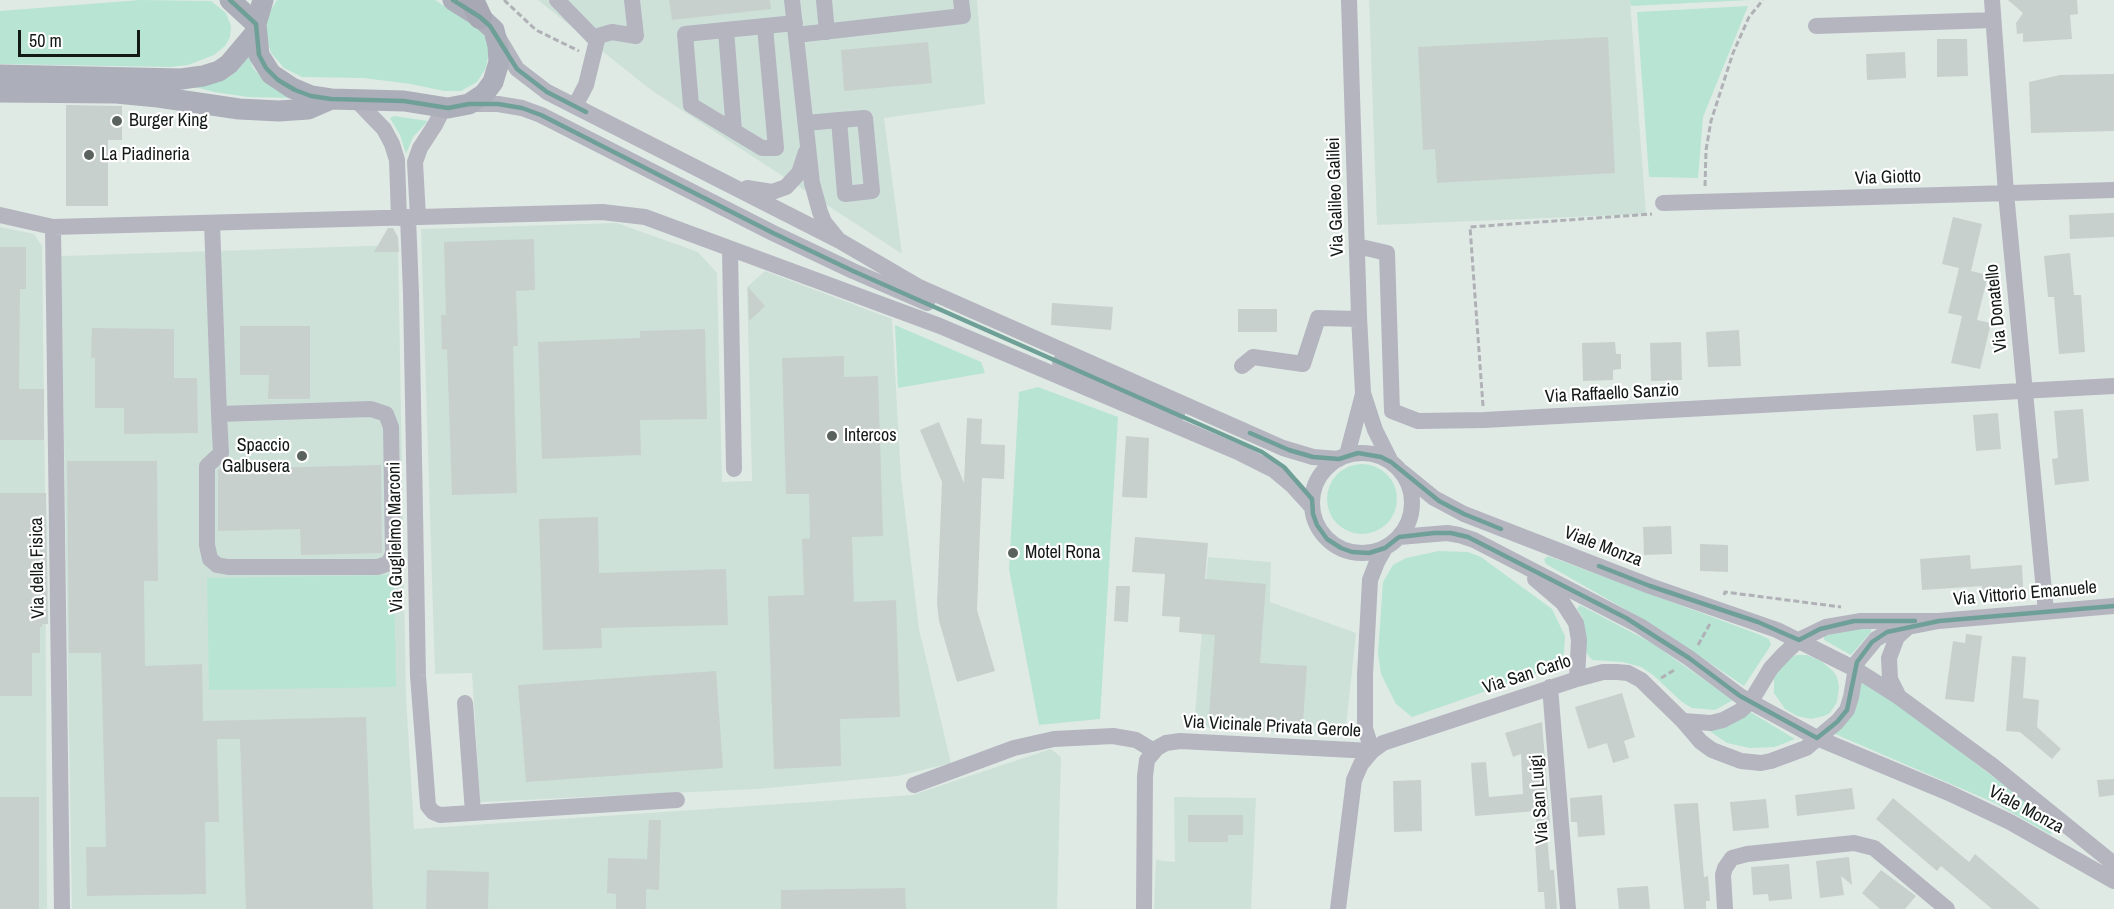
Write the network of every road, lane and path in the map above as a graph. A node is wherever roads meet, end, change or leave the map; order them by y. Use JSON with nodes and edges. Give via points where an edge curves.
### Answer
{"nodes":[{"id":1,"x":230,"y":0,"type":"edge"},
{"id":2,"x":263,"y":0,"type":"edge"},
{"id":3,"x":453,"y":0,"type":"edge"},
{"id":4,"x":504,"y":0,"type":"edge"},
{"id":5,"x":557,"y":0,"type":"edge"},
{"id":6,"x":632,"y":0,"type":"edge"},
{"id":7,"x":792,"y":0,"type":"edge"},
{"id":8,"x":824,"y":0,"type":"edge"},
{"id":9,"x":1349,"y":0,"type":"edge"},
{"id":10,"x":1763,"y":0,"type":"edge"},
{"id":11,"x":1992,"y":0,"type":"edge"},
{"id":12,"x":962,"y":8,"type":"edge"},
{"id":13,"x":482,"y":15,"type":"edge"},
{"id":14,"x":1993,"y":20,"type":"junction"},
{"id":15,"x":1816,"y":26,"type":"dead end"},
{"id":16,"x":765,"y":27,"type":"junction"},
{"id":17,"x":256,"y":28,"type":"junction"},
{"id":18,"x":796,"y":29,"type":"junction"},
{"id":19,"x":726,"y":30,"type":"junction"},
{"id":20,"x":827,"y":32,"type":"junction"},
{"id":21,"x":596,"y":40,"type":"junction"},
{"id":22,"x":592,"y":58,"type":"junction"},
{"id":23,"x":0,"y":75,"type":"edge"},
{"id":24,"x":38,"y":75,"type":"junction"},
{"id":25,"x":0,"y":81,"type":"edge"},
{"id":26,"x":0,"y":92,"type":"edge"},
{"id":27,"x":331,"y":99,"type":"junction"},
{"id":28,"x":356,"y":100,"type":"junction"},
{"id":29,"x":469,"y":104,"type":"junction"},
{"id":30,"x":575,"y":106,"type":"junction"},
{"id":31,"x":444,"y":107,"type":"junction"},
{"id":32,"x":839,"y":120,"type":"junction"},
{"id":33,"x":806,"y":123,"type":"junction"},
{"id":34,"x":734,"y":131,"type":"junction"},
{"id":35,"x":808,"y":143,"type":"junction"},
{"id":36,"x":733,"y":186,"type":"junction"},
{"id":37,"x":2114,"y":190,"type":"edge"},
{"id":38,"x":2006,"y":193,"type":"junction"},
{"id":39,"x":1663,"y":203,"type":"joint"},
{"id":40,"x":1705,"y":203,"type":"junction"},
{"id":41,"x":0,"y":214,"type":"edge"},
{"id":42,"x":408,"y":217,"type":"junction"},
{"id":43,"x":212,"y":223,"type":"junction"},
{"id":44,"x":53,"y":227,"type":"junction"},
{"id":45,"x":840,"y":241,"type":"junction"},
{"id":46,"x":1357,"y":246,"type":"junction"},
{"id":47,"x":730,"y":250,"type":"junction"},
{"id":48,"x":1359,"y":319,"type":"junction"},
{"id":49,"x":1242,"y":366,"type":"dead end"},
{"id":50,"x":2114,"y":386,"type":"edge"},
{"id":51,"x":2025,"y":391,"type":"junction"},
{"id":52,"x":1363,"y":393,"type":"junction"},
{"id":53,"x":219,"y":414,"type":"junction"},
{"id":54,"x":1484,"y":420,"type":"junction"},
{"id":55,"x":1343,"y":457,"type":"junction"},
{"id":56,"x":1396,"y":467,"type":"junction"},
{"id":57,"x":734,"y":469,"type":"dead end"},
{"id":58,"x":1312,"y":503,"type":"junction"},
{"id":59,"x":1399,"y":537,"type":"junction"},
{"id":60,"x":1385,"y":548,"type":"junction"},
{"id":61,"x":1346,"y":550,"type":"junction"},
{"id":62,"x":1511,"y":559,"type":"junction"},
{"id":63,"x":1370,"y":580,"type":"junction"},
{"id":64,"x":2114,"y":606,"type":"edge"},
{"id":65,"x":2046,"y":612,"type":"junction"},
{"id":66,"x":1939,"y":621,"type":"junction"},
{"id":67,"x":1909,"y":627,"type":"junction"},
{"id":68,"x":1799,"y":640,"type":"junction"},
{"id":69,"x":1855,"y":669,"type":"junction"},
{"id":70,"x":1577,"y":679,"type":"junction"},
{"id":71,"x":1551,"y":687,"type":"junction"},
{"id":72,"x":1899,"y":697,"type":"junction"},
{"id":73,"x":1751,"y":701,"type":"junction"},
{"id":74,"x":465,"y":704,"type":"dead end"},
{"id":75,"x":1683,"y":721,"type":"junction"},
{"id":76,"x":1817,"y":738,"type":"junction"},
{"id":77,"x":1154,"y":751,"type":"junction"},
{"id":78,"x":1372,"y":751,"type":"junction"},
{"id":79,"x":914,"y":785,"type":"dead end"},
{"id":80,"x":677,"y":800,"type":"dead end"},
{"id":81,"x":474,"y":813,"type":"junction"},
{"id":82,"x":2114,"y":864,"type":"edge"},
{"id":83,"x":2114,"y":881,"type":"edge"},
{"id":84,"x":1936,"y":905,"type":"edge"},
{"id":85,"x":62,"y":909,"type":"edge"},
{"id":86,"x":1144,"y":909,"type":"edge"},
{"id":87,"x":1338,"y":909,"type":"edge"},
{"id":88,"x":1568,"y":909,"type":"edge"},
{"id":89,"x":1725,"y":909,"type":"edge"}],
"edges":[{"from":1,"to":17,"type":"main road"},
{"from":2,"to":17,"type":"main road"},
{"from":3,"to":13,"type":"main road"},
{"from":4,"to":22,"type":"path","via":[[536,30]]},
{"from":5,"to":21,"type":"street"},
{"from":6,"to":21,"type":"street","via":[[636,36],[606,33]]},
{"from":7,"to":18,"type":"street"},
{"from":8,"to":20,"type":"street"},
{"from":9,"to":46,"type":"street","name":"Via Galileo Galilei"},
{"from":10,"to":40,"type":"path","via":[[1749,17],[1733,53],[1712,121],[1706,150]]},
{"from":11,"to":14,"type":"street","name":"Via Donatello"},
{"from":12,"to":20,"type":"street"},
{"from":13,"to":29,"type":"main road","via":[[499,55],[495,78],[484,94]]},
{"from":13,"to":30,"type":"street","via":[[517,69],[547,92]]},
{"from":14,"to":15,"type":"street"},
{"from":14,"to":38,"type":"street","name":"Via Donatello"},
{"from":16,"to":18,"type":"street"},
{"from":16,"to":19,"type":"street"},
{"from":16,"to":34,"type":"street","via":[[776,148],[762,148]]},
{"from":17,"to":24,"type":"main road","via":[[229,64],[203,76]]},
{"from":17,"to":27,"type":"main road","via":[[259,56],[271,74],[300,92]]},
{"from":18,"to":20,"type":"street"},
{"from":18,"to":33,"type":"street"},
{"from":19,"to":34,"type":"street"},
{"from":19,"to":34,"type":"street","via":[[685,34],[691,105]]},
{"from":21,"to":22,"type":"street"},
{"from":22,"to":30,"type":"street","via":[[586,85]]},
{"from":23,"to":24,"type":"main road"},
{"from":24,"to":25,"type":"main road"},
{"from":26,"to":27,"type":"main road","via":[[116,93],[279,111],[308,110]]},
{"from":27,"to":28,"type":"main road"},
{"from":28,"to":31,"type":"main road","via":[[404,100]]},
{"from":28,"to":42,"type":"street","via":[[384,129],[392,144]]},
{"from":29,"to":31,"type":"main road"},
{"from":29,"to":58,"type":"street","via":[[505,105],[541,115],[833,261],[1258,450],[1284,467]]},
{"from":30,"to":36,"type":"street"},
{"from":31,"to":42,"type":"street","via":[[415,162]]},
{"from":32,"to":32,"type":"street","via":[[865,118],[872,191],[845,194]]},
{"from":32,"to":33,"type":"street"},
{"from":33,"to":35,"type":"street"},
{"from":35,"to":36,"type":"street","via":[[799,173],[786,187],[772,192]]},
{"from":35,"to":45,"type":"street","via":[[816,202],[824,222]]},
{"from":36,"to":45,"type":"street"},
{"from":37,"to":38,"type":"street","name":"Via Giotto"},
{"from":38,"to":40,"type":"street","name":"Via Giotto"},
{"from":38,"to":51,"type":"street","name":"Via Donatello"},
{"from":39,"to":40,"type":"street","name":"Via Giotto"},
{"from":39,"to":54,"type":"path","via":[[1662,214],[1470,226]]},
{"from":41,"to":44,"type":"street"},
{"from":42,"to":43,"type":"street"},
{"from":42,"to":47,"type":"street","via":[[620,213],[652,219]]},
{"from":42,"to":81,"type":"street","name":"Via Guglielmo Marconi","via":[[418,676],[426,795],[430,810],[436,814]]},
{"from":43,"to":44,"type":"street"},
{"from":43,"to":53,"type":"street"},
{"from":44,"to":85,"type":"street","name":"Via della Fisica"},
{"from":45,"to":55,"type":"street","via":[[917,286],[1283,448],[1313,457]]},
{"from":46,"to":48,"type":"street","name":"Via Galileo Galilei"},
{"from":46,"to":54,"type":"street","name":"Via Raffaello Sanzio","via":[[1387,253],[1392,411],[1418,421]]},
{"from":47,"to":57,"type":"street"},
{"from":47,"to":58,"type":"street","via":[[940,326],[1240,453],[1274,470]]},
{"from":48,"to":49,"type":"street","via":[[1318,318],[1303,364],[1254,357]]},
{"from":48,"to":52,"type":"street","name":"Via Galileo Galilei"},
{"from":50,"to":51,"type":"street","name":"Via Raffaello Sanzio"},
{"from":51,"to":54,"type":"street","name":"Via Raffaello Sanzio"},
{"from":51,"to":65,"type":"street","name":"Via Donatello"},
{"from":52,"to":55,"type":"street","name":"Via Galileo Galilei"},
{"from":52,"to":56,"type":"street","name":"Via Galileo Galilei","via":[[1375,430]]},
{"from":53,"to":53,"type":"street","via":[[371,409],[386,414],[391,427],[393,553],[389,563],[378,567],[228,567],[213,562],[207,545],[207,466],[221,453]]},
{"from":55,"to":56,"type":"street","via":[[1370,454]]},
{"from":55,"to":58,"type":"street","via":[[1321,474]]},
{"from":56,"to":59,"type":"street","via":[[1409,486],[1413,504]]},
{"from":56,"to":68,"type":"street","name":"Viale Monza","via":[[1434,498],[1464,514]]},
{"from":58,"to":61,"type":"street","via":[[1323,534]]},
{"from":59,"to":60,"type":"street"},
{"from":59,"to":62,"type":"street","name":"Viale Monza","via":[[1459,534]]},
{"from":60,"to":61,"type":"street","via":[[1369,553]]},
{"from":60,"to":63,"type":"street"},
{"from":61,"to":63,"type":"street"},
{"from":62,"to":70,"type":"street","via":[[1554,594],[1573,617],[1580,640]]},
{"from":62,"to":73,"type":"street","name":"Viale Monza","via":[[1652,634]]},
{"from":63,"to":78,"type":"street","via":[[1365,728]]},
{"from":64,"to":65,"type":"street","name":"Via Vittorio Emanuele"},
{"from":65,"to":66,"type":"street","name":"Via Vittorio Emanuele"},
{"from":66,"to":67,"type":"street","name":"Via Vittorio Emanuele"},
{"from":66,"to":68,"type":"street","name":"Via Vittorio Emanuele","via":[[1854,621],[1820,629]]},
{"from":67,"to":69,"type":"street","name":"Via Vittorio Emanuele","via":[[1876,639]]},
{"from":67,"to":72,"type":"street","via":[[1897,637],[1889,658],[1889,675]]},
{"from":68,"to":69,"type":"street","name":"Viale Monza"},
{"from":68,"to":73,"type":"street","via":[[1771,668]]},
{"from":69,"to":72,"type":"street","name":"Viale Monza"},
{"from":69,"to":76,"type":"street","via":[[1847,710]]},
{"from":70,"to":71,"type":"street","name":"Via San Carlo"},
{"from":70,"to":75,"type":"street","name":"Via San Carlo","via":[[1603,672],[1633,675]]},
{"from":71,"to":78,"type":"street","name":"Via San Carlo","via":[[1396,738]]},
{"from":71,"to":88,"type":"street","name":"Via San Luigi"},
{"from":72,"to":82,"type":"street","name":"Viale Monza","via":[[1994,766]]},
{"from":73,"to":75,"type":"street","via":[[1736,714],[1717,722]]},
{"from":73,"to":76,"type":"street","name":"Viale Monza"},
{"from":74,"to":81,"type":"street"},
{"from":75,"to":76,"type":"street","name":"Via San Carlo","via":[[1712,750],[1750,762],[1780,759],[1806,748]]},
{"from":76,"to":83,"type":"street","name":"Viale Monza","via":[[2010,822]]},
{"from":77,"to":78,"type":"street","name":"Via Vicinale Privata Gerole","via":[[1166,743],[1180,741]]},
{"from":77,"to":79,"type":"street","via":[[1136,740],[1119,737],[1054,739],[1014,748]]},
{"from":77,"to":86,"type":"street","via":[[1147,760],[1144,776]]},
{"from":78,"to":87,"type":"street","via":[[1354,780]]},
{"from":80,"to":81,"type":"street"},
{"from":84,"to":89,"type":"street","via":[[1874,848],[1854,843],[1732,858],[1723,875]]}]}
